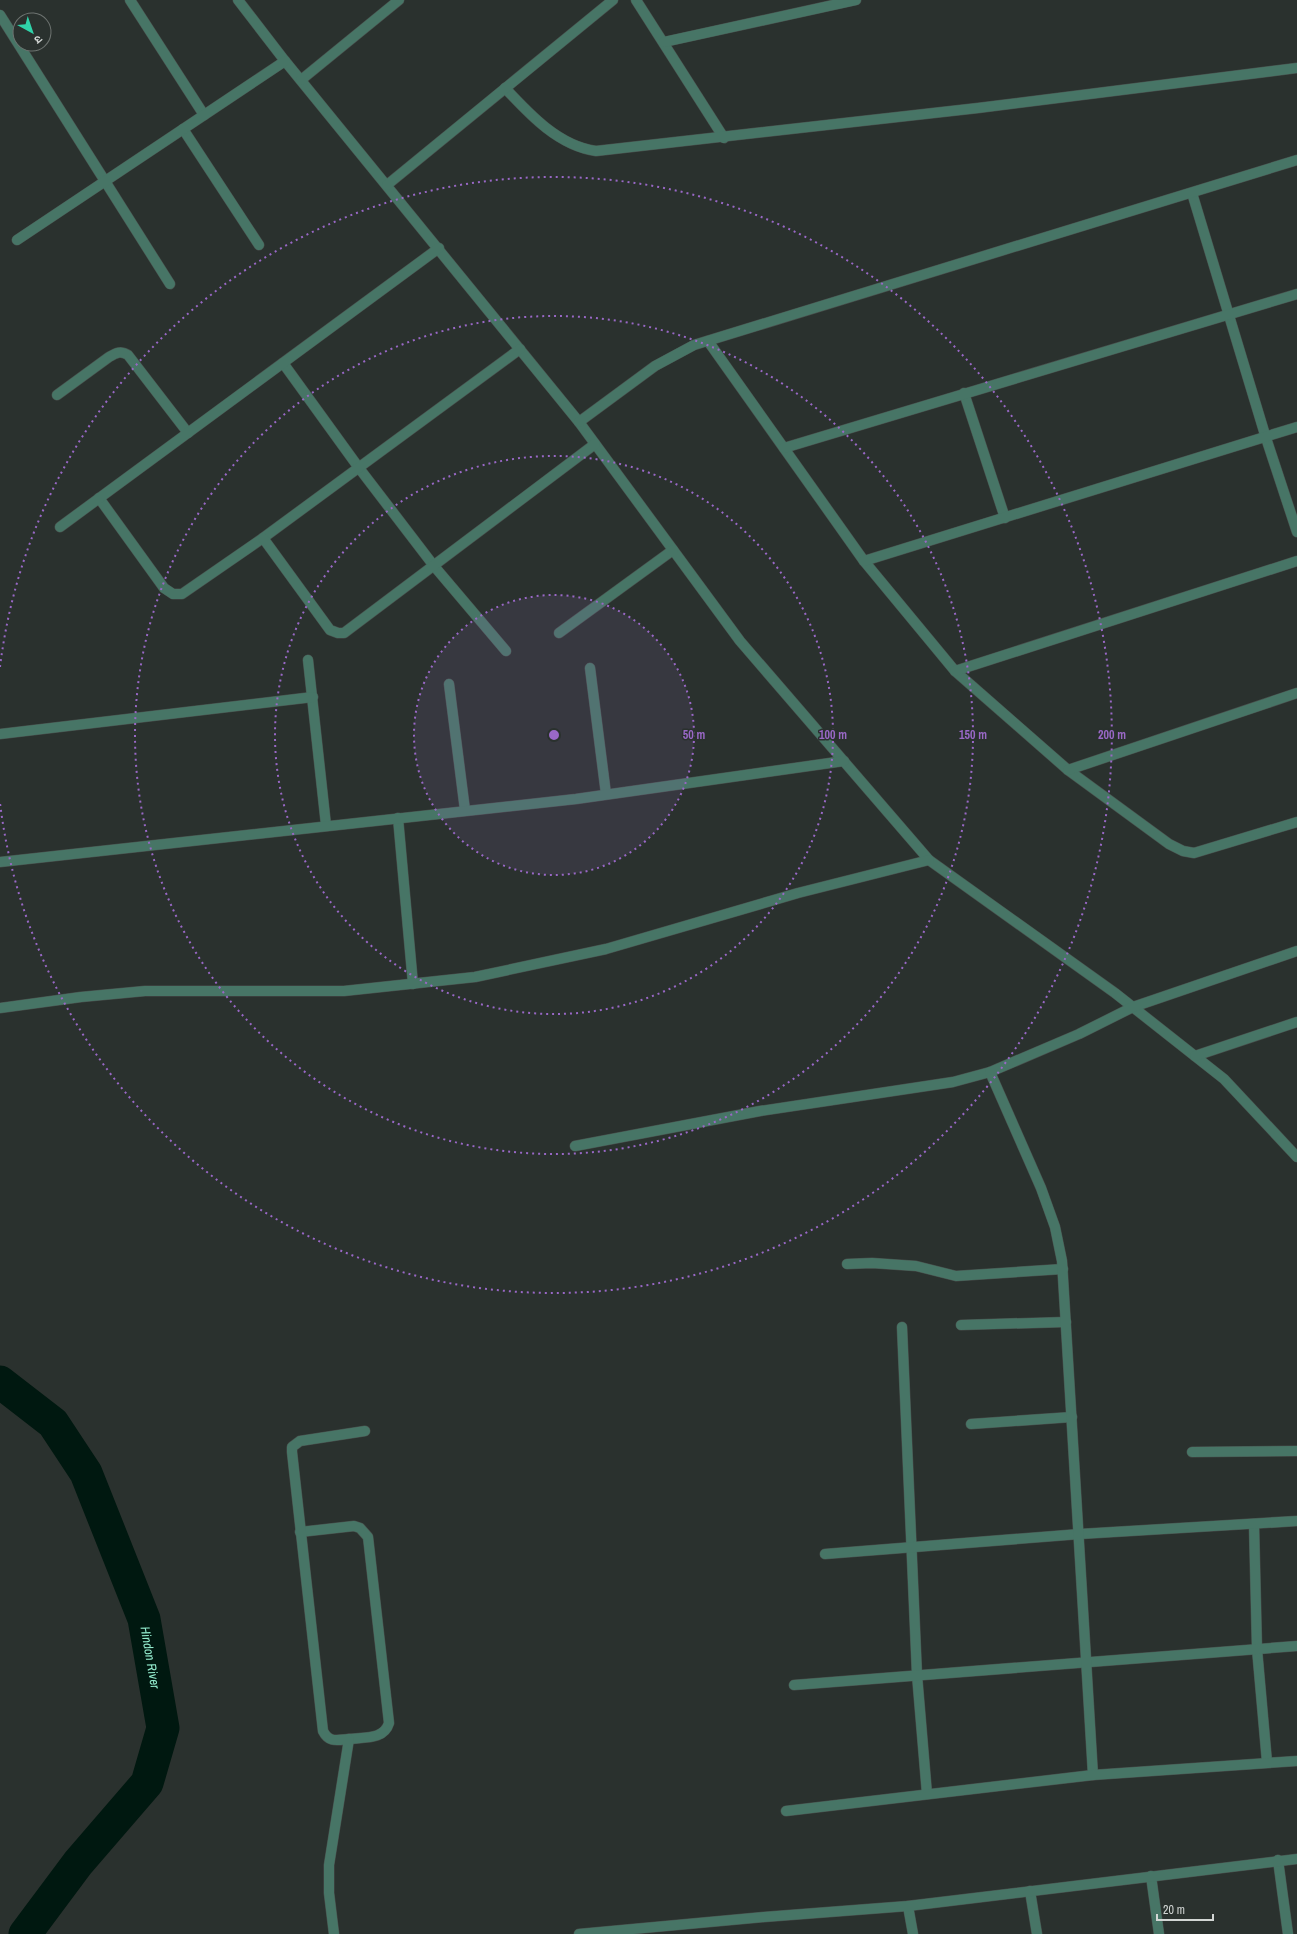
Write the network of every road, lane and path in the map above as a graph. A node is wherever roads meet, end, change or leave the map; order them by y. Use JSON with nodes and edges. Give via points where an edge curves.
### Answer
{"nodes":[{"id":1,"x":130,"y":0,"type":"edge"},
{"id":2,"x":238,"y":0,"type":"edge"},
{"id":3,"x":398,"y":0,"type":"edge"},
{"id":4,"x":613,"y":0,"type":"edge"},
{"id":5,"x":636,"y":0,"type":"edge"},
{"id":6,"x":856,"y":0,"type":"edge"},
{"id":7,"x":0,"y":15,"type":"edge"},
{"id":8,"x":664,"y":42,"type":"junction"},
{"id":9,"x":285,"y":61,"type":"junction"},
{"id":10,"x":1297,"y":68,"type":"edge"},
{"id":11,"x":301,"y":80,"type":"junction"},
{"id":12,"x":505,"y":88,"type":"junction"},
{"id":13,"x":204,"y":115,"type":"junction"},
{"id":14,"x":183,"y":129,"type":"junction"},
{"id":15,"x":724,"y":138,"type":"junction"},
{"id":16,"x":1297,"y":160,"type":"edge"},
{"id":17,"x":105,"y":181,"type":"junction"},
{"id":18,"x":387,"y":185,"type":"junction"},
{"id":19,"x":1192,"y":193,"type":"junction"},
{"id":20,"x":17,"y":240,"type":"dead end"},
{"id":21,"x":259,"y":245,"type":"dead end"},
{"id":22,"x":439,"y":248,"type":"junction"},
{"id":23,"x":170,"y":284,"type":"dead end"},
{"id":24,"x":1297,"y":294,"type":"edge"},
{"id":25,"x":1228,"y":313,"type":"junction"},
{"id":26,"x":708,"y":341,"type":"junction"},
{"id":27,"x":520,"y":350,"type":"junction"},
{"id":28,"x":283,"y":363,"type":"junction"},
{"id":29,"x":964,"y":393,"type":"junction"},
{"id":30,"x":57,"y":395,"type":"dead end"},
{"id":31,"x":579,"y":422,"type":"junction"},
{"id":32,"x":1297,"y":428,"type":"edge"},
{"id":33,"x":188,"y":433,"type":"junction"},
{"id":34,"x":1266,"y":438,"type":"junction"},
{"id":35,"x":595,"y":444,"type":"junction"},
{"id":36,"x":784,"y":448,"type":"junction"},
{"id":37,"x":359,"y":468,"type":"junction"},
{"id":38,"x":99,"y":498,"type":"junction"},
{"id":39,"x":1005,"y":518,"type":"junction"},
{"id":40,"x":60,"y":527,"type":"dead end"},
{"id":41,"x":1297,"y":532,"type":"edge"},
{"id":42,"x":263,"y":538,"type":"junction"},
{"id":43,"x":673,"y":550,"type":"junction"},
{"id":44,"x":864,"y":561,"type":"junction"},
{"id":45,"x":1297,"y":561,"type":"edge"},
{"id":46,"x":434,"y":566,"type":"junction"},
{"id":47,"x":560,"y":633,"type":"dead end"},
{"id":48,"x":506,"y":651,"type":"dead end"},
{"id":49,"x":308,"y":660,"type":"dead end"},
{"id":50,"x":590,"y":668,"type":"dead end"},
{"id":51,"x":955,"y":671,"type":"junction"},
{"id":52,"x":449,"y":684,"type":"dead end"},
{"id":53,"x":1297,"y":693,"type":"edge"},
{"id":54,"x":313,"y":698,"type":"junction"},
{"id":55,"x":0,"y":734,"type":"edge"},
{"id":56,"x":844,"y":761,"type":"junction"},
{"id":57,"x":1068,"y":770,"type":"junction"},
{"id":58,"x":606,"y":794,"type":"junction"},
{"id":59,"x":464,"y":810,"type":"junction"},
{"id":60,"x":398,"y":818,"type":"junction"},
{"id":61,"x":1297,"y":822,"type":"edge"},
{"id":62,"x":326,"y":825,"type":"junction"},
{"id":63,"x":929,"y":860,"type":"junction"},
{"id":64,"x":0,"y":862,"type":"edge"},
{"id":65,"x":1297,"y":951,"type":"edge"},
{"id":66,"x":413,"y":984,"type":"junction"},
{"id":67,"x":1133,"y":1007,"type":"junction"},
{"id":68,"x":0,"y":1008,"type":"edge"},
{"id":69,"x":1297,"y":1022,"type":"edge"},
{"id":70,"x":1195,"y":1056,"type":"junction"},
{"id":71,"x":990,"y":1072,"type":"junction"},
{"id":72,"x":575,"y":1146,"type":"dead end"},
{"id":73,"x":1297,"y":1157,"type":"edge"},
{"id":74,"x":847,"y":1264,"type":"dead end"},
{"id":75,"x":1063,"y":1269,"type":"junction"},
{"id":76,"x":1066,"y":1322,"type":"junction"},
{"id":77,"x":961,"y":1325,"type":"dead end"},
{"id":78,"x":902,"y":1328,"type":"dead end"},
{"id":79,"x":1072,"y":1417,"type":"junction"},
{"id":80,"x":971,"y":1424,"type":"dead end"},
{"id":81,"x":364,"y":1431,"type":"dead end"},
{"id":82,"x":1192,"y":1452,"type":"dead end"},
{"id":83,"x":1297,"y":1452,"type":"edge"},
{"id":84,"x":1297,"y":1521,"type":"edge"},
{"id":85,"x":1254,"y":1524,"type":"junction"},
{"id":86,"x":300,"y":1532,"type":"junction"},
{"id":87,"x":1080,"y":1534,"type":"junction"},
{"id":88,"x":912,"y":1547,"type":"junction"},
{"id":89,"x":825,"y":1554,"type":"dead end"},
{"id":90,"x":1297,"y":1646,"type":"edge"},
{"id":91,"x":1257,"y":1649,"type":"junction"},
{"id":92,"x":1085,"y":1662,"type":"junction"},
{"id":93,"x":917,"y":1675,"type":"junction"},
{"id":94,"x":794,"y":1685,"type":"dead end"},
{"id":95,"x":349,"y":1739,"type":"junction"},
{"id":96,"x":1297,"y":1761,"type":"edge"},
{"id":97,"x":1267,"y":1762,"type":"junction"},
{"id":98,"x":1093,"y":1775,"type":"junction"},
{"id":99,"x":927,"y":1794,"type":"junction"},
{"id":100,"x":786,"y":1811,"type":"dead end"},
{"id":101,"x":1297,"y":1859,"type":"edge"},
{"id":102,"x":1278,"y":1860,"type":"junction"},
{"id":103,"x":1151,"y":1876,"type":"junction"},
{"id":104,"x":1030,"y":1891,"type":"junction"},
{"id":105,"x":908,"y":1906,"type":"junction"},
{"id":106,"x":334,"y":1934,"type":"edge"},
{"id":107,"x":579,"y":1934,"type":"edge"},
{"id":108,"x":913,"y":1934,"type":"edge"},
{"id":109,"x":1037,"y":1934,"type":"edge"},
{"id":110,"x":1159,"y":1934,"type":"edge"},
{"id":111,"x":1288,"y":1934,"type":"edge"}],
"edges":[{"from":1,"to":13,"type":"street"},
{"from":2,"to":9,"type":"street"},
{"from":3,"to":11,"type":"street"},
{"from":4,"to":12,"type":"street"},
{"from":5,"to":8,"type":"street"},
{"from":6,"to":8,"type":"street"},
{"from":7,"to":17,"type":"street"},
{"from":8,"to":15,"type":"street"},
{"from":9,"to":11,"type":"street"},
{"from":9,"to":13,"type":"street"},
{"from":10,"to":15,"type":"street"},
{"from":11,"to":18,"type":"street"},
{"from":12,"to":15,"type":"street","via":[[537,120],[581,149],[612,151]]},
{"from":12,"to":18,"type":"street"},
{"from":13,"to":14,"type":"street"},
{"from":14,"to":17,"type":"street"},
{"from":14,"to":21,"type":"street"},
{"from":16,"to":19,"type":"street"},
{"from":17,"to":20,"type":"street"},
{"from":17,"to":23,"type":"street"},
{"from":18,"to":22,"type":"street"},
{"from":19,"to":25,"type":"street"},
{"from":19,"to":26,"type":"street"},
{"from":22,"to":27,"type":"street"},
{"from":22,"to":28,"type":"street"},
{"from":24,"to":25,"type":"street"},
{"from":25,"to":29,"type":"street"},
{"from":25,"to":34,"type":"street"},
{"from":26,"to":31,"type":"street","via":[[694,345],[655,366]]},
{"from":26,"to":36,"type":"street"},
{"from":27,"to":31,"type":"street"},
{"from":27,"to":37,"type":"street"},
{"from":28,"to":33,"type":"street"},
{"from":28,"to":37,"type":"street"},
{"from":29,"to":36,"type":"street"},
{"from":29,"to":39,"type":"street"},
{"from":30,"to":33,"type":"street","via":[[109,357],[124,352]]},
{"from":31,"to":35,"type":"street"},
{"from":32,"to":34,"type":"street"},
{"from":33,"to":38,"type":"street"},
{"from":34,"to":39,"type":"street"},
{"from":34,"to":41,"type":"street"},
{"from":35,"to":43,"type":"street"},
{"from":35,"to":46,"type":"street"},
{"from":36,"to":44,"type":"street"},
{"from":37,"to":42,"type":"street"},
{"from":37,"to":46,"type":"street"},
{"from":38,"to":40,"type":"street"},
{"from":38,"to":42,"type":"street","via":[[164,588],[173,594],[191,590]]},
{"from":39,"to":44,"type":"street"},
{"from":42,"to":46,"type":"street","via":[[330,630],[338,633],[344,633]]},
{"from":43,"to":47,"type":"street"},
{"from":43,"to":56,"type":"street","via":[[740,641]]},
{"from":44,"to":51,"type":"street"},
{"from":45,"to":51,"type":"street"},
{"from":46,"to":48,"type":"street"},
{"from":49,"to":54,"type":"street"},
{"from":50,"to":58,"type":"street"},
{"from":51,"to":57,"type":"street"},
{"from":52,"to":59,"type":"street"},
{"from":53,"to":57,"type":"street"},
{"from":54,"to":55,"type":"street"},
{"from":54,"to":62,"type":"street"},
{"from":56,"to":58,"type":"street"},
{"from":56,"to":63,"type":"street"},
{"from":57,"to":61,"type":"street","via":[[1168,844],[1183,851],[1194,853]]},
{"from":58,"to":59,"type":"street"},
{"from":59,"to":60,"type":"street"},
{"from":60,"to":62,"type":"street"},
{"from":60,"to":66,"type":"street"},
{"from":62,"to":64,"type":"street"},
{"from":63,"to":66,"type":"street","via":[[798,893],[606,949],[475,977]]},
{"from":63,"to":67,"type":"street"},
{"from":65,"to":67,"type":"street"},
{"from":66,"to":68,"type":"street","via":[[344,991],[145,991]]},
{"from":67,"to":70,"type":"street"},
{"from":67,"to":71,"type":"street","via":[[1079,1034]]},
{"from":69,"to":70,"type":"street"},
{"from":70,"to":73,"type":"street","via":[[1224,1079]]},
{"from":71,"to":72,"type":"street","via":[[953,1082],[760,1111]]},
{"from":71,"to":75,"type":"street","via":[[1041,1188],[1055,1227]]},
{"from":74,"to":75,"type":"street","via":[[916,1266],[956,1276]]},
{"from":75,"to":76,"type":"street"},
{"from":76,"to":77,"type":"street"},
{"from":76,"to":79,"type":"street"},
{"from":78,"to":88,"type":"street"},
{"from":79,"to":80,"type":"street"},
{"from":79,"to":87,"type":"street"},
{"from":81,"to":86,"type":"street","via":[[300,1441],[292,1447]]},
{"from":82,"to":83,"type":"street"},
{"from":84,"to":85,"type":"street"},
{"from":85,"to":87,"type":"street"},
{"from":85,"to":91,"type":"street"},
{"from":86,"to":95,"type":"street","via":[[323,1731],[326,1737],[332,1740]]},
{"from":86,"to":95,"type":"street","via":[[354,1526],[360,1528],[368,1537],[389,1723],[380,1735]]},
{"from":87,"to":88,"type":"street"},
{"from":87,"to":92,"type":"street"},
{"from":88,"to":89,"type":"street"},
{"from":88,"to":93,"type":"street"},
{"from":90,"to":91,"type":"street"},
{"from":91,"to":92,"type":"street"},
{"from":91,"to":97,"type":"street"},
{"from":92,"to":93,"type":"street"},
{"from":92,"to":98,"type":"street"},
{"from":93,"to":94,"type":"street"},
{"from":93,"to":99,"type":"street"},
{"from":95,"to":106,"type":"street","via":[[330,1865],[329,1893]]},
{"from":96,"to":97,"type":"street"},
{"from":97,"to":98,"type":"street"},
{"from":98,"to":99,"type":"street"},
{"from":99,"to":100,"type":"street"},
{"from":101,"to":102,"type":"street"},
{"from":102,"to":103,"type":"street"},
{"from":102,"to":111,"type":"street"},
{"from":103,"to":104,"type":"street"},
{"from":103,"to":110,"type":"street"},
{"from":104,"to":105,"type":"street"},
{"from":104,"to":109,"type":"street"},
{"from":105,"to":107,"type":"street"},
{"from":105,"to":108,"type":"street"}]}
